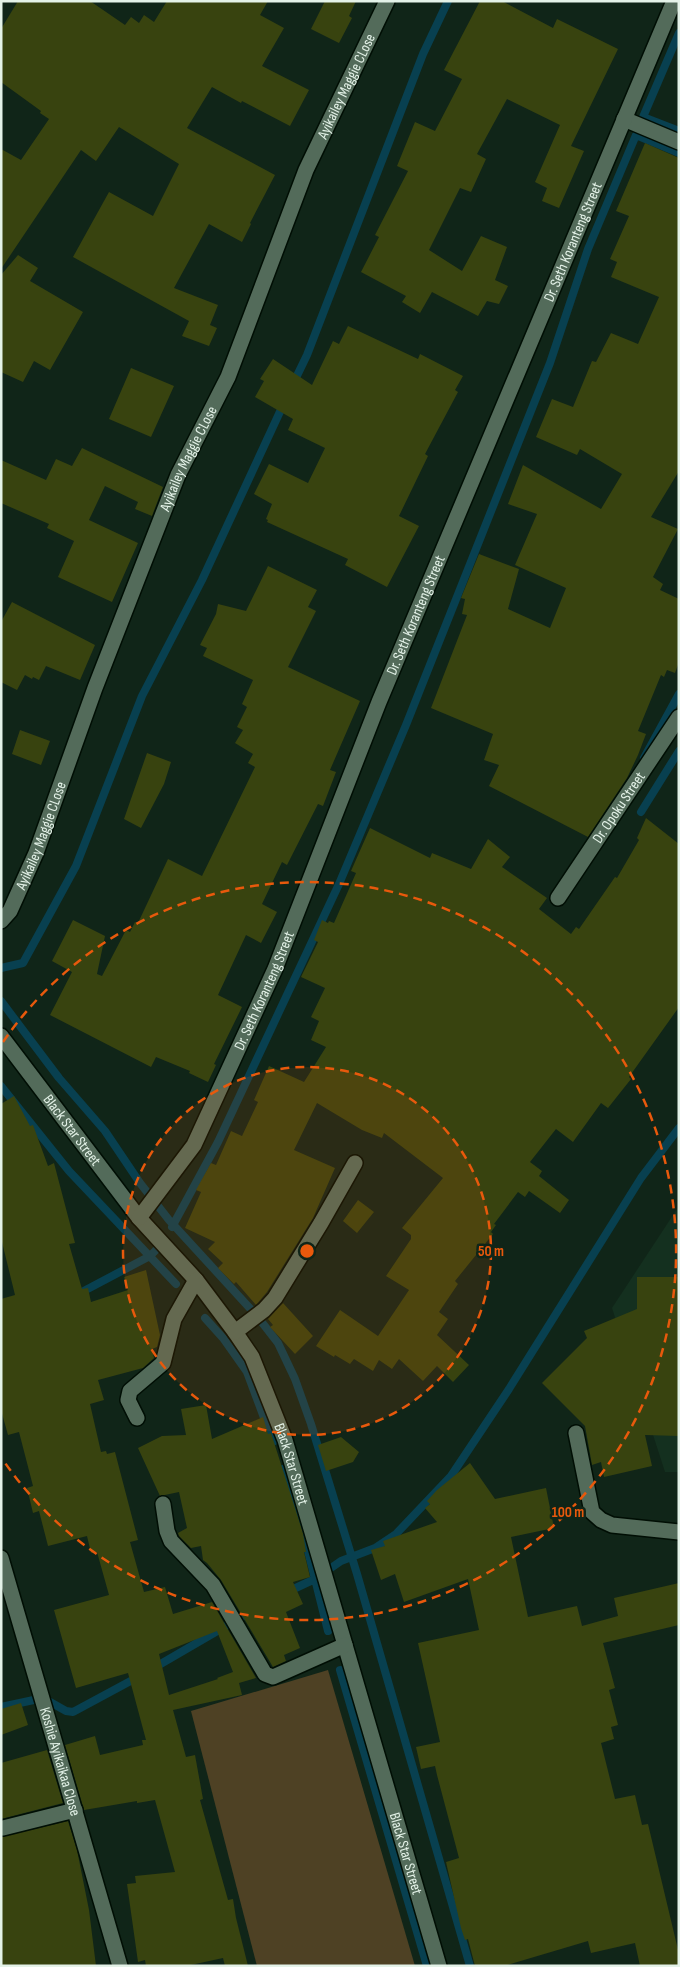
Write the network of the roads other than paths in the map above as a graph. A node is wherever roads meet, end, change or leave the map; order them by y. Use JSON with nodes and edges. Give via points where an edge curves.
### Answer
{"nodes":[{"id":1,"x":387,"y":1,"type":"edge"},
{"id":2,"x":674,"y":1,"type":"edge"},
{"id":3,"x":624,"y":119,"type":"junction"},
{"id":4,"x":679,"y":142,"type":"edge"},
{"id":5,"x":679,"y":717,"type":"edge"},
{"id":6,"x":558,"y":898,"type":"dead end"},
{"id":7,"x":1,"y":922,"type":"edge"},
{"id":8,"x":1,"y":1036,"type":"edge"},
{"id":9,"x":355,"y":1163,"type":"dead end"},
{"id":10,"x":139,"y":1218,"type":"junction"},
{"id":11,"x":196,"y":1280,"type":"junction"},
{"id":12,"x":235,"y":1332,"type":"junction"},
{"id":13,"x":137,"y":1418,"type":"dead end"},
{"id":14,"x":576,"y":1433,"type":"dead end"},
{"id":15,"x":163,"y":1504,"type":"dead end"},
{"id":16,"x":679,"y":1532,"type":"edge"},
{"id":17,"x":1,"y":1558,"type":"edge"},
{"id":18,"x":346,"y":1646,"type":"junction"},
{"id":19,"x":75,"y":1810,"type":"junction"},
{"id":20,"x":3,"y":1828,"type":"dead end"},
{"id":21,"x":120,"y":1966,"type":"edge"},
{"id":22,"x":439,"y":1966,"type":"edge"}],
"edges":[{"from":1,"to":7,"type":"street","name":"Ayikailey Maggie CLose","via":[[306,170],[228,377],[178,475],[95,688],[36,854],[10,911]]},
{"from":2,"to":3,"type":"street","name":"Dr. Seth Koranteng Street"},
{"from":3,"to":4,"type":"street"},
{"from":3,"to":10,"type":"street","name":"Dr. Seth Koranteng Street","via":[[383,693],[275,969],[194,1145]]},
{"from":5,"to":6,"type":"street","name":"Dr. Opoku Street"},
{"from":8,"to":10,"type":"street","name":"Black Star Street"},
{"from":9,"to":12,"type":"street","via":[[274,1298]]},
{"from":10,"to":11,"type":"street","name":"Black Star Street"},
{"from":11,"to":12,"type":"street","name":"Black Star Street"},
{"from":11,"to":13,"type":"street","via":[[174,1319],[163,1363],[130,1391],[128,1400]]},
{"from":12,"to":18,"type":"street","name":"Black Star Street","via":[[252,1356],[285,1440]]},
{"from":14,"to":16,"type":"street","via":[[592,1512],[612,1525]]},
{"from":15,"to":18,"type":"street","via":[[171,1541],[213,1586],[265,1674],[273,1677]]},
{"from":17,"to":19,"type":"street","name":"Koshie Ayikaikaa Close"},
{"from":18,"to":22,"type":"street","name":"Black Star Street"},
{"from":19,"to":20,"type":"street"},
{"from":19,"to":21,"type":"street","name":"Koshie Ayikaikaa Close"}]}
